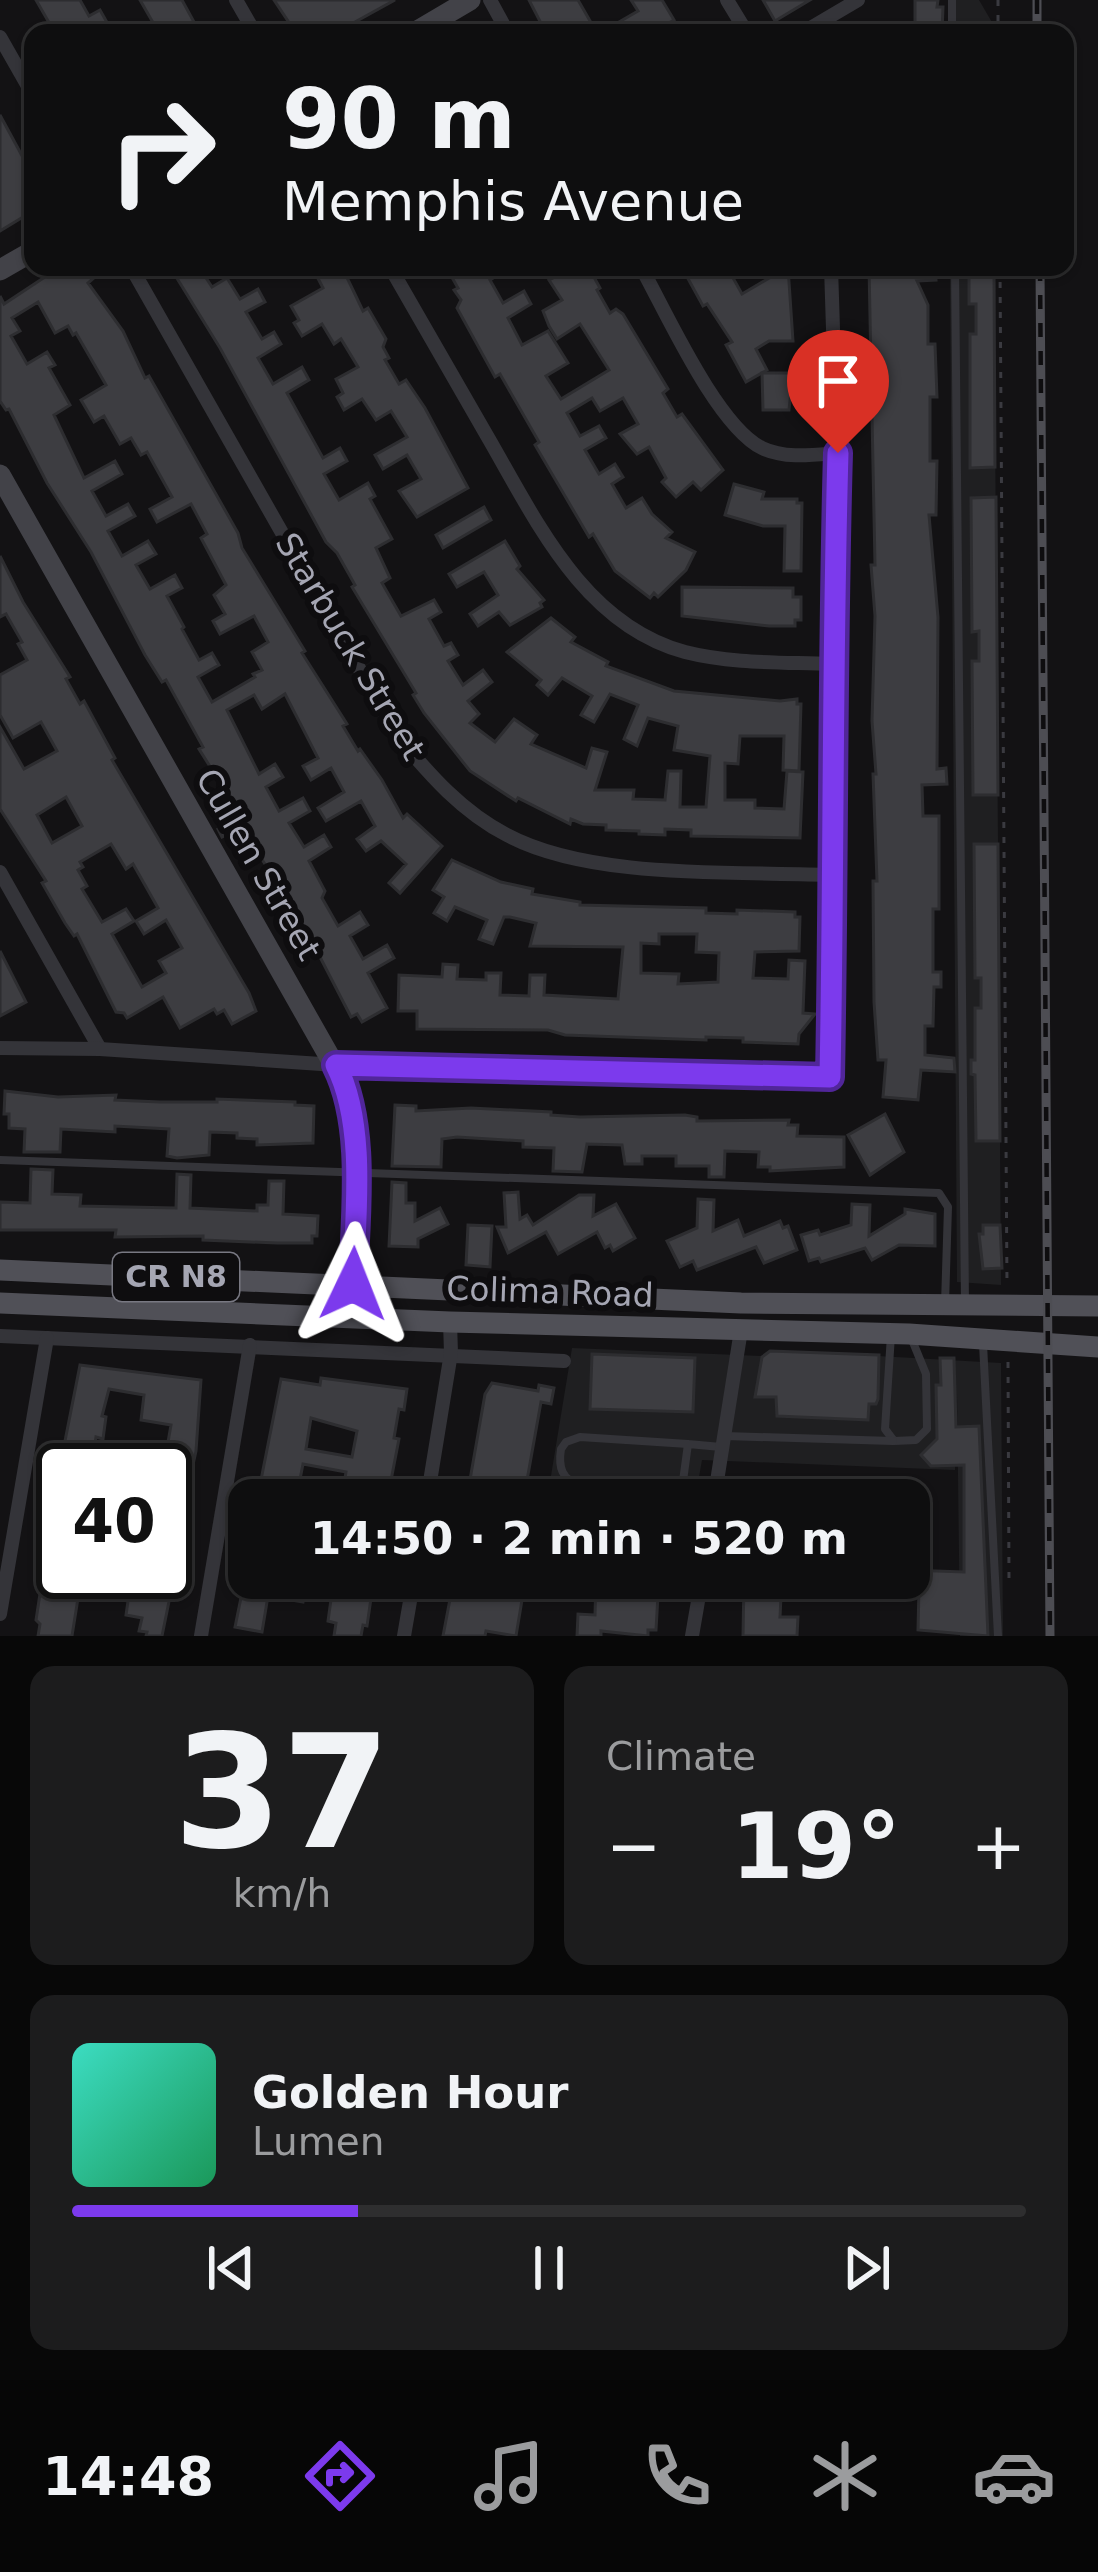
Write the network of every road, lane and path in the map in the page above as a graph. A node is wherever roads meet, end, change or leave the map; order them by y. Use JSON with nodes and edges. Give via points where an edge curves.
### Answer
{"nodes":[{"id":1,"x":470,"y":0,"type":"edge"},
{"id":2,"x":859,"y":0,"type":"edge"},
{"id":3,"x":429,"y":24,"type":"edge"},
{"id":4,"x":818,"y":24,"type":"edge"},
{"id":5,"x":0,"y":37,"type":"edge"},
{"id":6,"x":24,"y":79,"type":"edge"},
{"id":7,"x":136,"y":276,"type":"edge"},
{"id":8,"x":395,"y":276,"type":"edge"},
{"id":9,"x":646,"y":276,"type":"edge"},
{"id":10,"x":831,"y":276,"type":"edge"},
{"id":11,"x":955,"y":276,"type":"edge"},
{"id":12,"x":1000,"y":276,"type":"edge"},
{"id":13,"x":838,"y":453,"type":"junction"},
{"id":14,"x":0,"y":475,"type":"edge"},
{"id":15,"x":831,"y":664,"type":"junction"},
{"id":16,"x":0,"y":872,"type":"edge"},
{"id":17,"x":833,"y":875,"type":"junction"},
{"id":18,"x":0,"y":1048,"type":"edge"},
{"id":19,"x":100,"y":1049,"type":"junction"},
{"id":20,"x":336,"y":1065,"type":"junction"},
{"id":21,"x":0,"y":1160,"type":"edge"},
{"id":22,"x":357,"y":1174,"type":"junction"},
{"id":23,"x":0,"y":1270,"type":"edge"},
{"id":24,"x":353,"y":1284,"type":"junction"},
{"id":25,"x":1007,"y":1286,"type":"dead end"},
{"id":26,"x":451,"y":1291,"type":"junction"},
{"id":27,"x":0,"y":1303,"type":"edge"},
{"id":28,"x":741,"y":1303,"type":"junction"},
{"id":29,"x":955,"y":1306,"type":"junction"},
{"id":30,"x":1098,"y":1306,"type":"edge"},
{"id":31,"x":350,"y":1316,"type":"junction"},
{"id":32,"x":450,"y":1322,"type":"junction"},
{"id":33,"x":742,"y":1330,"type":"junction"},
{"id":34,"x":900,"y":1334,"type":"junction"},
{"id":35,"x":0,"y":1336,"type":"edge"},
{"id":36,"x":983,"y":1337,"type":"junction"},
{"id":37,"x":47,"y":1338,"type":"junction"},
{"id":38,"x":250,"y":1345,"type":"junction"},
{"id":39,"x":1098,"y":1347,"type":"edge"},
{"id":40,"x":451,"y":1353,"type":"junction"},
{"id":41,"x":1008,"y":1358,"type":"dead end"},
{"id":42,"x":564,"y":1361,"type":"dead end"},
{"id":43,"x":723,"y":1441,"type":"junction"},
{"id":44,"x":894,"y":1441,"type":"junction"},
{"id":45,"x":688,"y":1444,"type":"junction"},
{"id":46,"x":430,"y":1479,"type":"edge"},
{"id":47,"x":717,"y":1479,"type":"edge"},
{"id":48,"x":1009,"y":1589,"type":"dead end"},
{"id":49,"x":410,"y":1599,"type":"edge"},
{"id":50,"x":698,"y":1599,"type":"edge"},
{"id":51,"x":0,"y":1614,"type":"edge"},
{"id":52,"x":201,"y":1636,"type":"edge"},
{"id":53,"x":404,"y":1636,"type":"edge"},
{"id":54,"x":692,"y":1636,"type":"edge"},
{"id":55,"x":998,"y":1636,"type":"edge"}],
"edges":[{"from":1,"to":3,"type":"street"},
{"from":2,"to":4,"type":"street"},
{"from":5,"to":6,"type":"street"},
{"from":7,"to":17,"type":"street","name":"Starbuck Street","via":[[398,737],[471,813],[546,853],[592,864]]},
{"from":8,"to":15,"type":"street","via":[[553,549],[615,617],[684,652]]},
{"from":9,"to":13,"type":"street","via":[[737,430],[763,448],[797,456]]},
{"from":10,"to":13,"type":"street"},
{"from":11,"to":29,"type":"lane"},
{"from":12,"to":25,"type":"path"},
{"from":13,"to":15,"type":"street"},
{"from":14,"to":20,"type":"street","name":"Cullen Street"},
{"from":15,"to":17,"type":"street"},
{"from":16,"to":19,"type":"street"},
{"from":17,"to":20,"type":"street","via":[[830,1077]]},
{"from":18,"to":19,"type":"street"},
{"from":19,"to":20,"type":"street"},
{"from":20,"to":22,"type":"street","name":"Cullen Street"},
{"from":21,"to":22,"type":"lane"},
{"from":22,"to":24,"type":"street","name":"Cullen Street"},
{"from":22,"to":29,"type":"lane","via":[[939,1193],[948,1207]]},
{"from":23,"to":24,"type":"main road","name":"Colima Road","number":"CR N8"},
{"from":24,"to":26,"type":"main road","name":"Colima Road","number":"CR N8"},
{"from":24,"to":31,"type":"street","name":"Cullen Street"},
{"from":26,"to":28,"type":"main road","name":"Colima Road","number":"CR N8"},
{"from":26,"to":32,"type":"main road"},
{"from":27,"to":31,"type":"main road","name":"Colima Road","number":"CR N8"},
{"from":28,"to":29,"type":"main road","name":"Colima Road","number":"CR N8"},
{"from":28,"to":33,"type":"main road"},
{"from":29,"to":30,"type":"main road","name":"Colima Road","number":"CR N8"},
{"from":31,"to":32,"type":"main road","name":"Colima Road","number":"CR N8"},
{"from":32,"to":33,"type":"main road","name":"Colima Road"},
{"from":32,"to":40,"type":"street"},
{"from":33,"to":34,"type":"main road","name":"Colima Road"},
{"from":33,"to":43,"type":"street"},
{"from":34,"to":36,"type":"main road","name":"Colima Road"},
{"from":34,"to":44,"type":"lane","via":[[885,1429]]},
{"from":34,"to":44,"type":"lane","via":[[926,1374],[927,1429],[916,1440]]},
{"from":35,"to":37,"type":"street"},
{"from":36,"to":39,"type":"main road","name":"Colima Road"},
{"from":36,"to":55,"type":"lane"},
{"from":37,"to":38,"type":"street"},
{"from":37,"to":51,"type":"street"},
{"from":38,"to":40,"type":"street"},
{"from":38,"to":52,"type":"street"},
{"from":40,"to":42,"type":"street"},
{"from":40,"to":46,"type":"street"},
{"from":41,"to":48,"type":"path"},
{"from":43,"to":44,"type":"lane"},
{"from":43,"to":45,"type":"lane"},
{"from":43,"to":47,"type":"street"},
{"from":45,"to":45,"type":"lane","via":[[574,1438],[561,1449],[561,1471],[580,1486],[670,1489],[682,1481]]},
{"from":49,"to":53,"type":"street"},
{"from":50,"to":54,"type":"street"}]}
